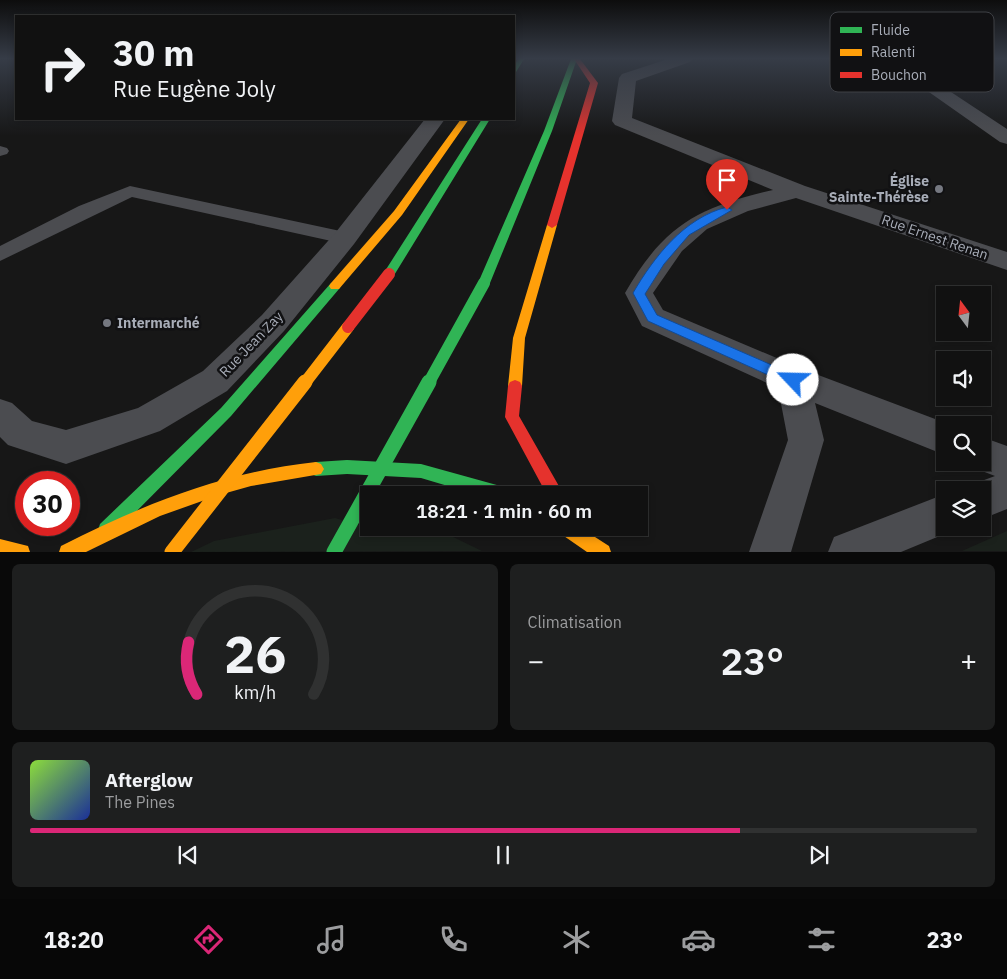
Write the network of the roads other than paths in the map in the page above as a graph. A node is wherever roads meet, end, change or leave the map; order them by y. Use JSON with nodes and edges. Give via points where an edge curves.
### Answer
{"nodes":[{"id":1,"x":566,"y":85,"type":"edge"},
{"id":2,"x":594,"y":85,"type":"edge"},
{"id":3,"x":627,"y":85,"type":"edge"},
{"id":4,"x":939,"y":92,"type":"edge"},
{"id":5,"x":434,"y":120,"type":"edge"},
{"id":6,"x":464,"y":120,"type":"edge"},
{"id":7,"x":485,"y":120,"type":"edge"},
{"id":8,"x":1007,"y":138,"type":"edge"},
{"id":9,"x":797,"y":191,"type":"junction"},
{"id":10,"x":344,"y":238,"type":"junction"},
{"id":11,"x":0,"y":254,"type":"edge"},
{"id":12,"x":1007,"y":261,"type":"edge"},
{"id":13,"x":793,"y":380,"type":"junction"},
{"id":14,"x":0,"y":414,"type":"edge"},
{"id":15,"x":936,"y":436,"type":"edge"},
{"id":16,"x":991,"y":457,"type":"edge"},
{"id":17,"x":1007,"y":463,"type":"edge"},
{"id":18,"x":474,"y":486,"type":"edge"},
{"id":19,"x":551,"y":486,"type":"edge"},
{"id":20,"x":1007,"y":490,"type":"edge"},
{"id":21,"x":991,"y":496,"type":"edge"},
{"id":22,"x":936,"y":518,"type":"edge"},
{"id":23,"x":106,"y":530,"type":"junction"},
{"id":24,"x":582,"y":536,"type":"edge"},
{"id":25,"x":0,"y":547,"type":"edge"},
{"id":26,"x":22,"y":552,"type":"edge"},
{"id":27,"x":67,"y":552,"type":"edge"},
{"id":28,"x":172,"y":552,"type":"edge"},
{"id":29,"x":334,"y":552,"type":"edge"},
{"id":30,"x":603,"y":552,"type":"edge"},
{"id":31,"x":770,"y":552,"type":"edge"},
{"id":32,"x":849,"y":552,"type":"edge"}],
"edges":[{"from":1,"to":29,"type":"main road","bridge":true,"via":[[484,283]]},
{"from":2,"to":19,"type":"main road","via":[[519,338],[512,417]]},
{"from":3,"to":9,"type":"street","name":"Rue Ernest Renan","via":[[622,121]]},
{"from":4,"to":8,"type":"street"},
{"from":5,"to":10,"type":"street","name":"Rue Jean Zay"},
{"from":6,"to":23,"type":"main road","via":[[398,213],[226,412]]},
{"from":7,"to":28,"type":"main road","bridge":true,"via":[[389,274]]},
{"from":9,"to":12,"type":"street","name":"Rue Ernest Renan"},
{"from":9,"to":13,"type":"street","via":[[714,215],[692,228],[660,262],[639,293],[652,318]]},
{"from":10,"to":11,"type":"lane","via":[[130,191]]},
{"from":10,"to":14,"type":"street","name":"Rue Jean Zay","via":[[274,323],[214,381],[148,420],[66,446],[20,434]]},
{"from":13,"to":15,"type":"street"},
{"from":13,"to":31,"type":"street","via":[[806,440]]},
{"from":16,"to":17,"type":"street"},
{"from":18,"to":23,"type":"main road","via":[[430,473],[355,466],[277,472],[194,494]]},
{"from":20,"to":21,"type":"street"},
{"from":22,"to":32,"type":"street"},
{"from":23,"to":27,"type":"main road"},
{"from":24,"to":30,"type":"main road"},
{"from":25,"to":26,"type":"main road"}]}
